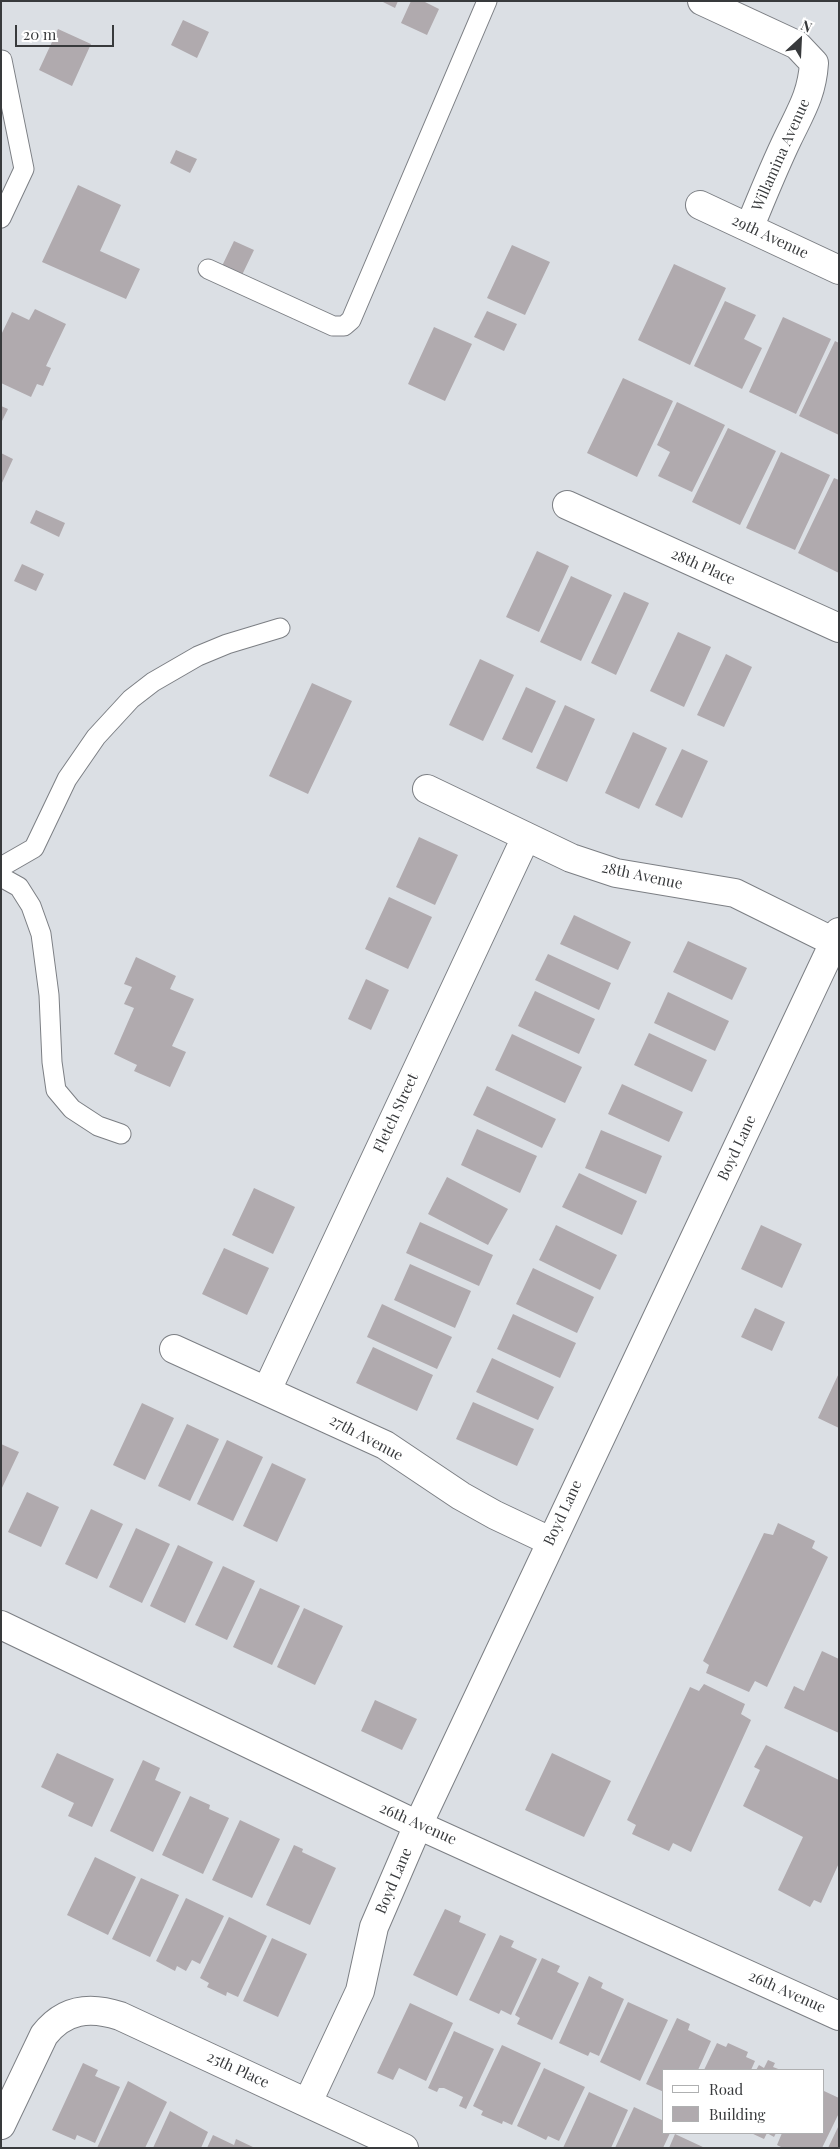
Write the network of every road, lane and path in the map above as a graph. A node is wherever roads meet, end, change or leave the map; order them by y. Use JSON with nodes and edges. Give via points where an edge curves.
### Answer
{"nodes":[{"id":1,"x":487,"y":1,"type":"edge"},
{"id":2,"x":702,"y":1,"type":"edge"},
{"id":3,"x":2,"y":60,"type":"edge"},
{"id":4,"x":700,"y":205,"type":"dead end"},
{"id":5,"x":1,"y":218,"type":"edge"},
{"id":6,"x":750,"y":226,"type":"junction"},
{"id":7,"x":208,"y":269,"type":"dead end"},
{"id":8,"x":839,"y":270,"type":"edge"},
{"id":9,"x":567,"y":505,"type":"dead end"},
{"id":10,"x":280,"y":628,"type":"dead end"},
{"id":11,"x":839,"y":628,"type":"edge"},
{"id":12,"x":426,"y":789,"type":"dead end"},
{"id":13,"x":526,"y":836,"type":"junction"},
{"id":14,"x":1,"y":867,"type":"edge"},
{"id":15,"x":1,"y":877,"type":"edge"},
{"id":16,"x":836,"y":937,"type":"edge"},
{"id":17,"x":121,"y":1134,"type":"dead end"},
{"id":18,"x":174,"y":1349,"type":"dead end"},
{"id":19,"x":267,"y":1390,"type":"junction"},
{"id":20,"x":550,"y":1541,"type":"junction"},
{"id":21,"x":1,"y":1625,"type":"edge"},
{"id":22,"x":418,"y":1825,"type":"junction"},
{"id":23,"x":839,"y":2016,"type":"edge"},
{"id":24,"x":308,"y":2102,"type":"junction"},
{"id":25,"x":1,"y":2125,"type":"edge"},
{"id":26,"x":404,"y":2148,"type":"edge"}],
"edges":[{"from":1,"to":7,"type":"lane","via":[[351,320],[344,326],[333,326]]},
{"from":2,"to":6,"type":"street","name":"Willamina Avenue","via":[[797,45],[814,63],[812,83],[803,111]]},
{"from":3,"to":5,"type":"lane","via":[[24,169]]},
{"from":4,"to":6,"type":"street","name":"29th Avenue"},
{"from":6,"to":8,"type":"street","name":"29th Avenue"},
{"from":9,"to":11,"type":"street","name":"28th Place"},
{"from":10,"to":14,"type":"lane","via":[[198,656],[130,699],[96,737],[67,779],[34,848]]},
{"from":12,"to":13,"type":"street","name":"28th Avenue"},
{"from":13,"to":16,"type":"street","name":"28th Avenue","via":[[570,858],[616,874],[735,893]]},
{"from":13,"to":19,"type":"street","name":"Fletch Street"},
{"from":15,"to":17,"type":"lane","via":[[19,888],[31,906],[41,934],[50,995],[56,1090],[72,1109],[98,1126]]},
{"from":16,"to":20,"type":"street","name":"Boyd Lane"},
{"from":18,"to":19,"type":"street","name":"27th Avenue"},
{"from":19,"to":20,"type":"street","name":"27th Avenue","via":[[385,1445],[461,1496]]},
{"from":20,"to":22,"type":"street","name":"Boyd Lane"},
{"from":21,"to":22,"type":"street","name":"26th Avenue"},
{"from":22,"to":23,"type":"street","name":"26th Avenue"},
{"from":22,"to":24,"type":"street","name":"Boyd Lane","via":[[374,1927],[360,1991]]},
{"from":24,"to":25,"type":"street","name":"25th Place","via":[[101,2010],[62,2016],[44,2035]]},
{"from":24,"to":26,"type":"street","name":"25th Place"}]}
